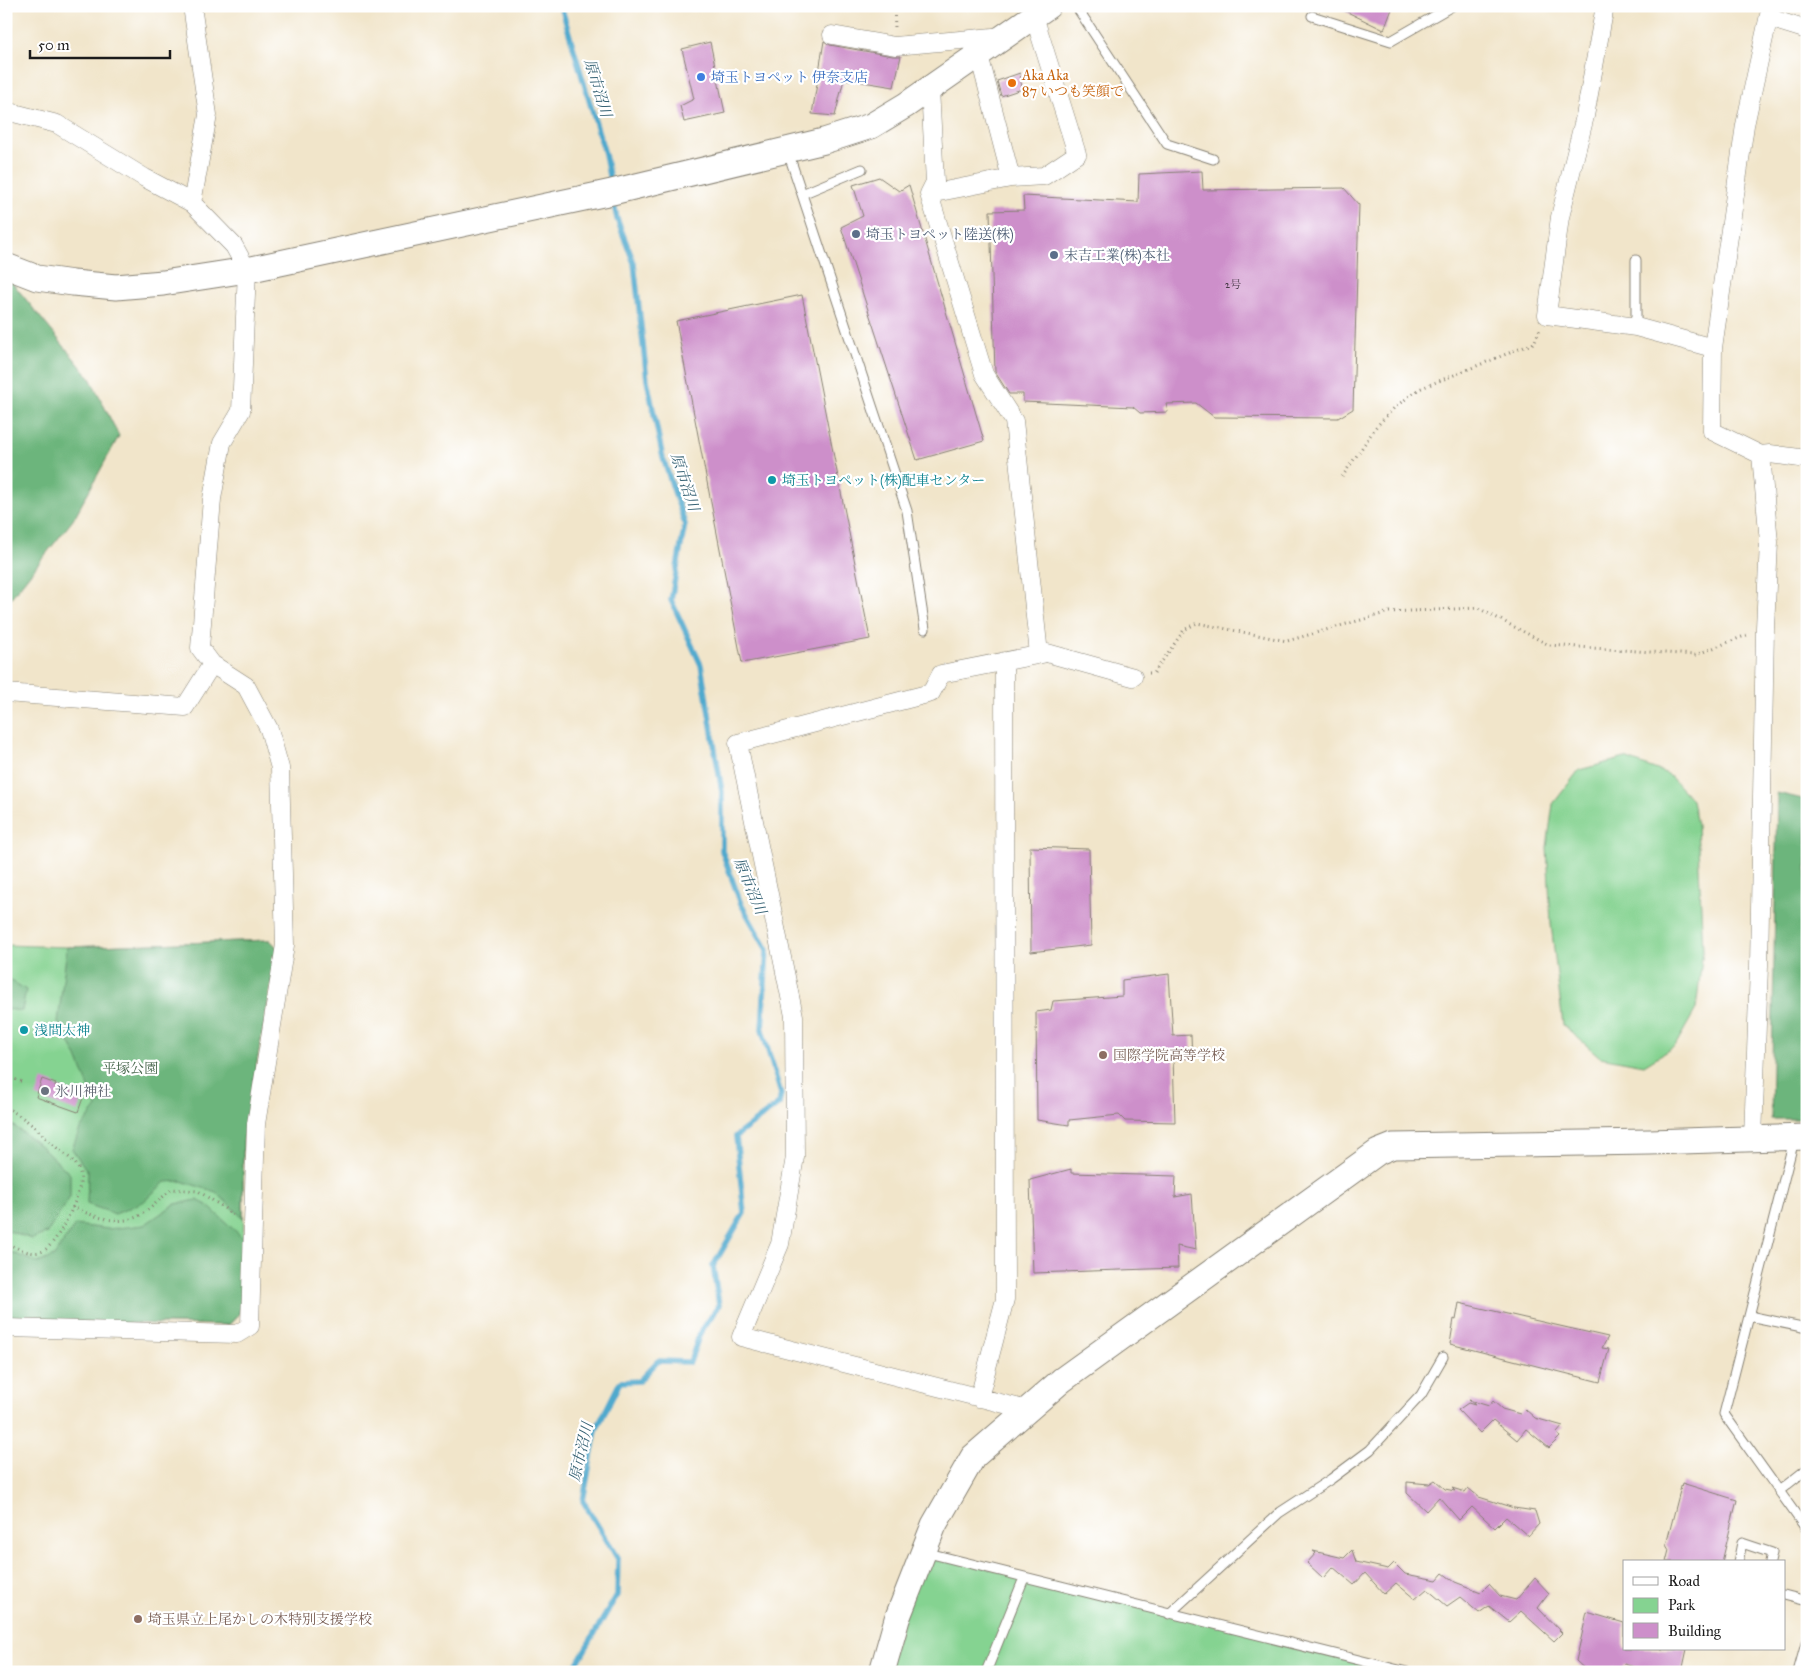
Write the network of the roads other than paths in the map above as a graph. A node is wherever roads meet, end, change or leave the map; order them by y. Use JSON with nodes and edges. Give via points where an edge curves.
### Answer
{"nodes":[{"id":1,"x":192,"y":6,"type":"edge"},
{"id":2,"x":1076,"y":6,"type":"edge"},
{"id":3,"x":1452,"y":6,"type":"edge"},
{"id":4,"x":1605,"y":6,"type":"edge"},
{"id":5,"x":1041,"y":11,"type":"edge"},
{"id":6,"x":1770,"y":12,"type":"edge"},
{"id":7,"x":1312,"y":16,"type":"dead end"},
{"id":8,"x":1807,"y":30,"type":"edge"},
{"id":9,"x":832,"y":35,"type":"dead end"},
{"id":10,"x":1006,"y":36,"type":"junction"},
{"id":11,"x":979,"y":55,"type":"junction"},
{"id":12,"x":930,"y":89,"type":"junction"},
{"id":13,"x":6,"y":111,"type":"edge"},
{"id":14,"x":787,"y":150,"type":"junction"},
{"id":15,"x":1213,"y":159,"type":"dead end"},
{"id":16,"x":862,"y":169,"type":"dead end"},
{"id":17,"x":1011,"y":178,"type":"junction"},
{"id":18,"x":802,"y":194,"type":"junction"},
{"id":19,"x":929,"y":194,"type":"junction"},
{"id":20,"x":192,"y":203,"type":"junction"},
{"id":21,"x":1636,"y":260,"type":"dead end"},
{"id":22,"x":6,"y":266,"type":"edge"},
{"id":23,"x":247,"y":270,"type":"junction"},
{"id":24,"x":1636,"y":327,"type":"junction"},
{"id":25,"x":1713,"y":348,"type":"junction"},
{"id":26,"x":1761,"y":455,"type":"junction"},
{"id":27,"x":1807,"y":459,"type":"edge"},
{"id":28,"x":925,"y":629,"type":"dead end"},
{"id":29,"x":1039,"y":654,"type":"junction"},
{"id":30,"x":1004,"y":661,"type":"junction"},
{"id":31,"x":212,"y":664,"type":"junction"},
{"id":32,"x":1134,"y":676,"type":"road end"},
{"id":33,"x":6,"y":692,"type":"edge"},
{"id":34,"x":1801,"y":1137,"type":"edge"},
{"id":35,"x":1754,"y":1139,"type":"junction"},
{"id":36,"x":1749,"y":1316,"type":"junction"},
{"id":37,"x":6,"y":1328,"type":"edge"},
{"id":38,"x":1807,"y":1328,"type":"edge"},
{"id":39,"x":1443,"y":1357,"type":"dead end"},
{"id":40,"x":979,"y":1398,"type":"junction"},
{"id":41,"x":1028,"y":1410,"type":"junction"},
{"id":42,"x":1807,"y":1469,"type":"edge"},
{"id":43,"x":1779,"y":1491,"type":"junction"},
{"id":44,"x":1807,"y":1530,"type":"edge"},
{"id":45,"x":923,"y":1552,"type":"junction"},
{"id":46,"x":1738,"y":1560,"type":"edge"},
{"id":47,"x":1770,"y":1560,"type":"edge"},
{"id":48,"x":1024,"y":1578,"type":"junction"},
{"id":49,"x":1786,"y":1596,"type":"edge"},
{"id":50,"x":1807,"y":1601,"type":"edge"},
{"id":51,"x":1169,"y":1614,"type":"junction"},
{"id":52,"x":1807,"y":1640,"type":"edge"},
{"id":53,"x":1363,"y":1661,"type":"junction"},
{"id":54,"x":882,"y":1672,"type":"edge"},
{"id":55,"x":986,"y":1672,"type":"edge"},
{"id":56,"x":1361,"y":1672,"type":"edge"},
{"id":57,"x":1407,"y":1672,"type":"edge"},
{"id":58,"x":1798,"y":1672,"type":"edge"}],
"edges":[{"from":1,"to":20,"type":"street","via":[[208,115]]},
{"from":2,"to":15,"type":"lane","via":[[1167,144]]},
{"from":3,"to":7,"type":"lane","via":[[1391,41]]},
{"from":4,"to":24,"type":"street","via":[[1585,116],[1560,217],[1547,315]]},
{"from":5,"to":10,"type":"street"},
{"from":5,"to":17,"type":"street","via":[[1077,154],[1044,176]]},
{"from":6,"to":8,"type":"street"},
{"from":6,"to":25,"type":"street","via":[[1745,125]]},
{"from":9,"to":10,"type":"street","via":[[896,46]]},
{"from":10,"to":11,"type":"street"},
{"from":11,"to":12,"type":"street"},
{"from":11,"to":17,"type":"street"},
{"from":12,"to":14,"type":"street","via":[[871,126]]},
{"from":12,"to":19,"type":"street","via":[[935,182]]},
{"from":13,"to":20,"type":"street","via":[[57,124]]},
{"from":14,"to":18,"type":"lane"},
{"from":14,"to":23,"type":"street","via":[[618,191]]},
{"from":16,"to":18,"type":"lane"},
{"from":17,"to":19,"type":"street"},
{"from":18,"to":28,"type":"lane","via":[[906,511]]},
{"from":19,"to":29,"type":"street","via":[[984,374],[1014,422]]},
{"from":20,"to":23,"type":"street","via":[[234,246]]},
{"from":21,"to":24,"type":"lane"},
{"from":22,"to":23,"type":"street","via":[[37,278],[116,287]]},
{"from":23,"to":31,"type":"street","via":[[241,411],[222,443],[212,499],[200,648]]},
{"from":24,"to":25,"type":"street"},
{"from":25,"to":26,"type":"street","via":[[1712,431]]},
{"from":26,"to":27,"type":"street"},
{"from":26,"to":35,"type":"street","via":[[1769,542]]},
{"from":29,"to":30,"type":"street"},
{"from":29,"to":32,"type":"street","via":[[1047,653]]},
{"from":30,"to":40,"type":"street","via":[[1005,1299]]},
{"from":30,"to":40,"type":"street","via":[[941,674],[931,694],[738,743],[794,1016],[795,1157],[780,1244],[740,1337]]},
{"from":31,"to":33,"type":"street","via":[[186,707]]},
{"from":31,"to":37,"type":"street","via":[[246,686],[269,729],[280,768],[285,945],[256,1124],[250,1326],[237,1334]]},
{"from":34,"to":35,"type":"street"},
{"from":34,"to":36,"type":"lane"},
{"from":35,"to":41,"type":"street","via":[[1393,1146],[1378,1152],[1062,1380]]},
{"from":36,"to":38,"type":"lane"},
{"from":36,"to":43,"type":"lane","via":[[1724,1414]]},
{"from":39,"to":51,"type":"lane","via":[[1421,1395],[1370,1450],[1279,1513]]},
{"from":40,"to":41,"type":"street"},
{"from":41,"to":45,"type":"street","via":[[973,1458],[934,1525]]},
{"from":42,"to":43,"type":"lane"},
{"from":43,"to":44,"type":"lane"},
{"from":45,"to":48,"type":"lane"},
{"from":45,"to":54,"type":"street","via":[[897,1619]]},
{"from":46,"to":47,"type":"lane","via":[[1742,1543],[1772,1553]]},
{"from":48,"to":51,"type":"lane"},
{"from":48,"to":55,"type":"lane"},
{"from":49,"to":50,"type":"lane"},
{"from":51,"to":53,"type":"lane"},
{"from":52,"to":58,"type":"lane"},
{"from":53,"to":56,"type":"lane"},
{"from":53,"to":57,"type":"lane"}]}
